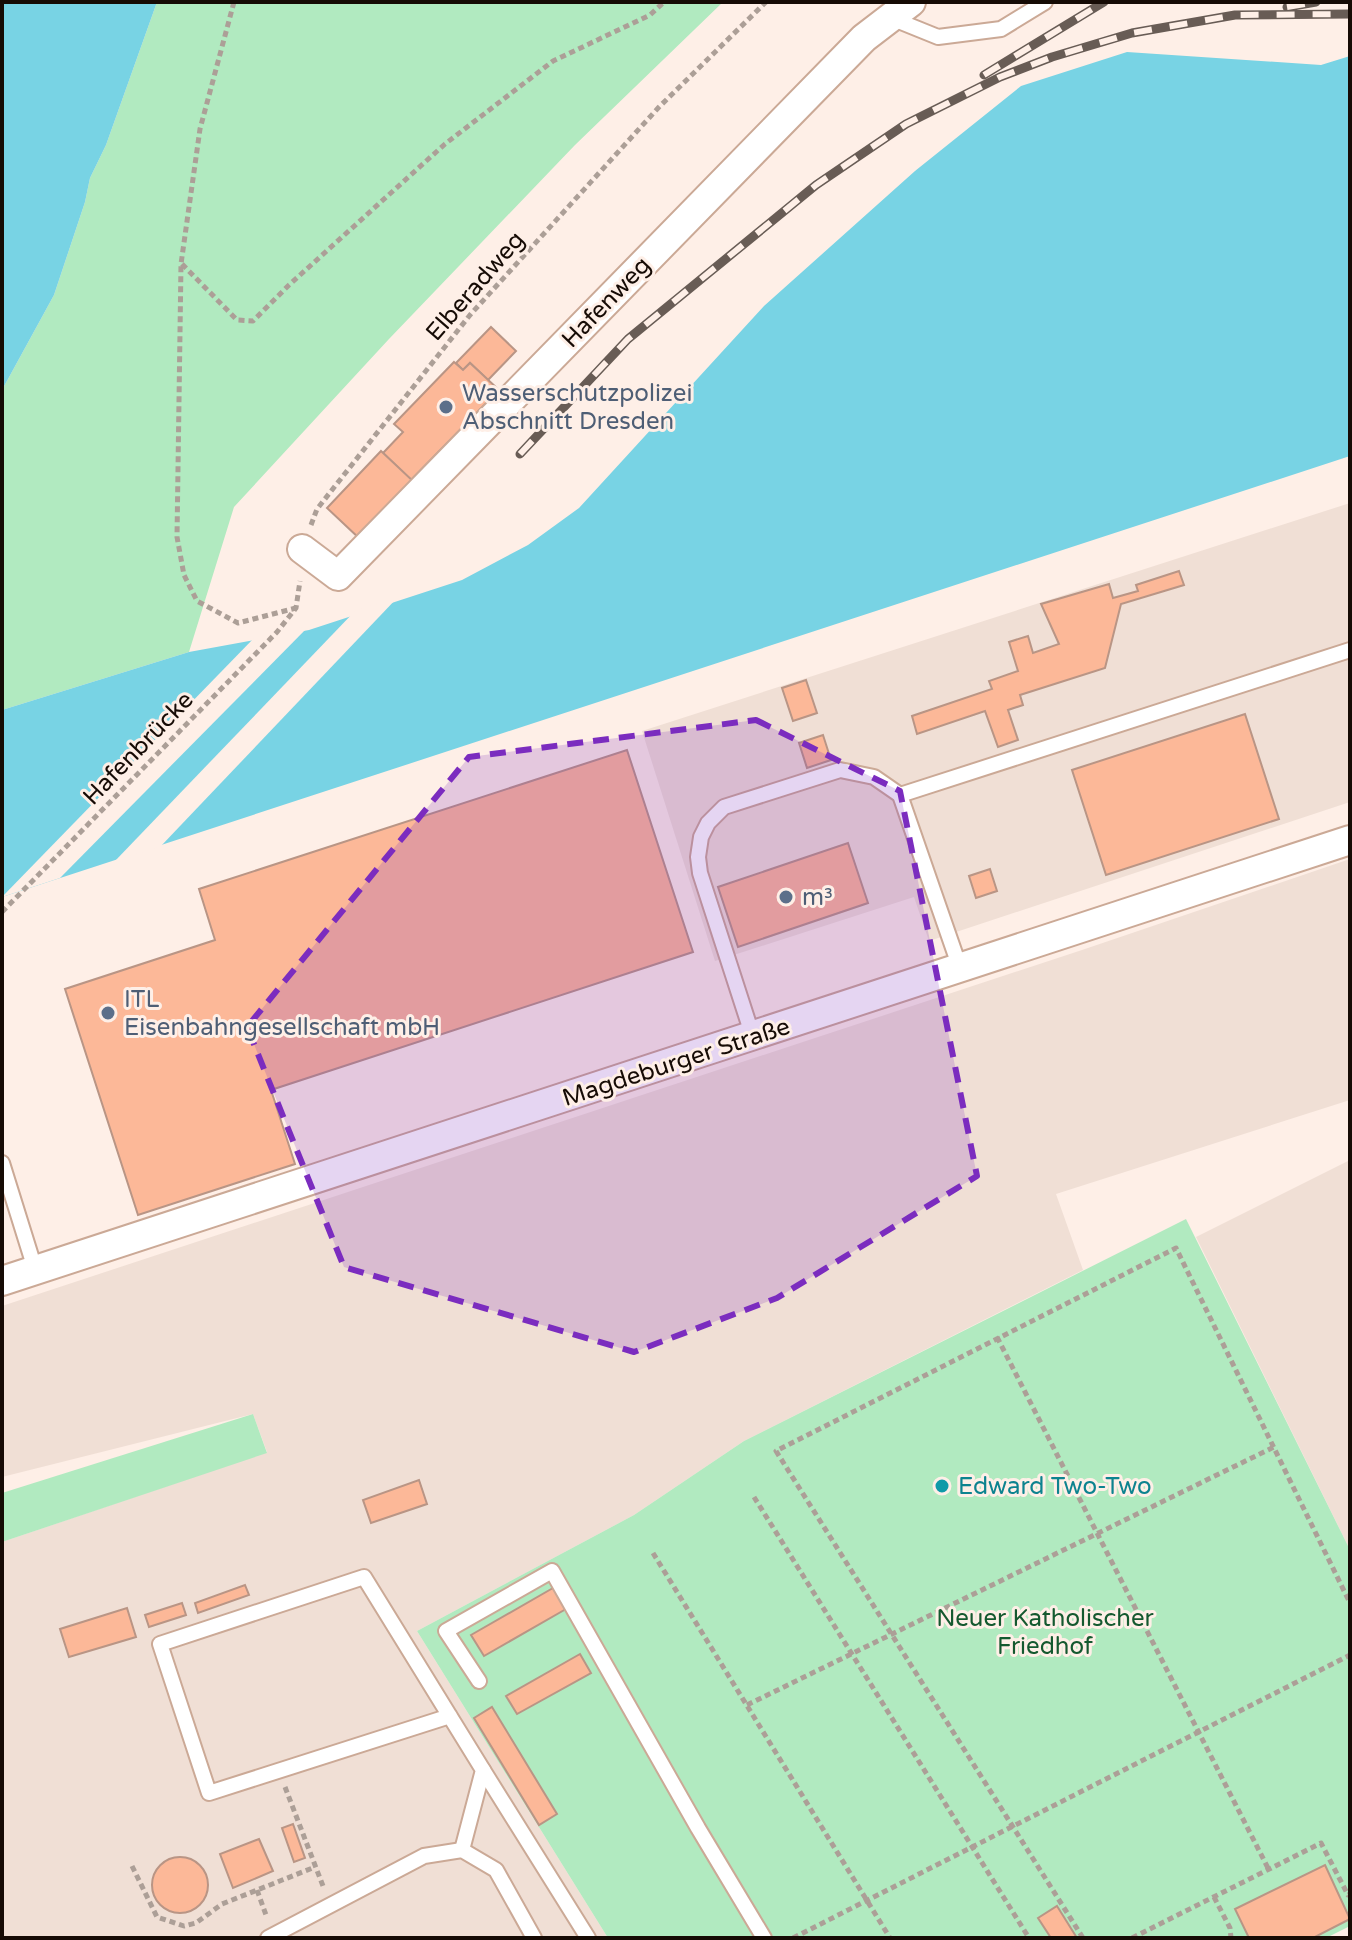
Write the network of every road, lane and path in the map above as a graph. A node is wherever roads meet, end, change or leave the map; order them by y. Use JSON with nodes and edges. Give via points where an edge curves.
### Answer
{"nodes":[{"id":1,"x":234,"y":2,"type":"edge"},
{"id":2,"x":664,"y":2,"type":"edge"},
{"id":3,"x":766,"y":2,"type":"edge"},
{"id":4,"x":1045,"y":2,"type":"edge"},
{"id":5,"x":901,"y":10,"type":"edge"},
{"id":6,"x":181,"y":264,"type":"junction"},
{"id":7,"x":302,"y":549,"type":"junction"},
{"id":8,"x":296,"y":608,"type":"junction"},
{"id":9,"x":1350,"y":650,"type":"edge"},
{"id":10,"x":900,"y":795,"type":"junction"},
{"id":11,"x":1350,"y":840,"type":"edge"},
{"id":12,"x":2,"y":912,"type":"edge"},
{"id":13,"x":960,"y":968,"type":"junction"},
{"id":14,"x":753,"y":1037,"type":"junction"},
{"id":15,"x":2,"y":1163,"type":"edge"},
{"id":16,"x":35,"y":1269,"type":"junction"},
{"id":17,"x":2,"y":1281,"type":"edge"},
{"id":18,"x":997,"y":1337,"type":"junction"},
{"id":19,"x":1274,"y":1447,"type":"junction"},
{"id":20,"x":754,"y":1497,"type":"dead end"},
{"id":21,"x":1097,"y":1533,"type":"junction"},
{"id":22,"x":653,"y":1553,"type":"dead end"},
{"id":23,"x":1350,"y":1603,"type":"edge"},
{"id":24,"x":891,"y":1634,"type":"junction"},
{"id":25,"x":851,"y":1653,"type":"junction"},
{"id":26,"x":1350,"y":1655,"type":"edge"},
{"id":27,"x":479,"y":1681,"type":"dead end"},
{"id":28,"x":747,"y":1705,"type":"junction"},
{"id":29,"x":450,"y":1716,"type":"junction"},
{"id":30,"x":1199,"y":1732,"type":"junction"},
{"id":31,"x":483,"y":1770,"type":"junction"},
{"id":32,"x":279,"y":1771,"type":"junction"},
{"id":33,"x":1012,"y":1826,"type":"junction"},
{"id":34,"x":972,"y":1847,"type":"junction"},
{"id":35,"x":462,"y":1850,"type":"junction"},
{"id":36,"x":132,"y":1866,"type":"dead end"},
{"id":37,"x":315,"y":1867,"type":"junction"},
{"id":38,"x":1269,"y":1870,"type":"junction"},
{"id":39,"x":1349,"y":1896,"type":"edge"},
{"id":40,"x":1214,"y":1897,"type":"junction"},
{"id":41,"x":867,"y":1900,"type":"junction"},
{"id":42,"x":331,"y":1906,"type":"junction"},
{"id":43,"x":268,"y":1938,"type":"edge"},
{"id":44,"x":534,"y":1938,"type":"edge"},
{"id":45,"x":588,"y":1938,"type":"edge"},
{"id":46,"x":764,"y":1938,"type":"edge"},
{"id":47,"x":793,"y":1938,"type":"edge"},
{"id":48,"x":890,"y":1938,"type":"edge"},
{"id":49,"x":1029,"y":1938,"type":"edge"},
{"id":50,"x":1083,"y":1938,"type":"edge"},
{"id":51,"x":1132,"y":1938,"type":"edge"},
{"id":52,"x":1231,"y":1938,"type":"edge"}],
"edges":[{"from":1,"to":6,"type":"path","via":[[200,129]]},
{"from":2,"to":6,"type":"path","via":[[650,15],[553,61],[445,144],[253,321],[237,320]]},
{"from":3,"to":7,"type":"path","name":"Elberadweg","via":[[659,107],[470,315],[317,509]]},
{"from":4,"to":5,"type":"lane","via":[[1001,29],[938,37]]},
{"from":5,"to":7,"type":"street","name":"Hafenweg","via":[[864,38],[338,576]]},
{"from":6,"to":8,"type":"path","via":[[177,537],[184,575],[197,601],[238,623]]},
{"from":7,"to":8,"type":"path","name":"Elberadweg"},
{"from":8,"to":12,"type":"path","name":"Hafenbrücke"},
{"from":9,"to":10,"type":"lane"},
{"from":10,"to":13,"type":"lane"},
{"from":10,"to":14,"type":"lane","via":[[874,777],[840,770],[724,807],[708,823],[701,837],[700,873]]},
{"from":11,"to":13,"type":"street","name":"Magdeburger Straße"},
{"from":13,"to":14,"type":"street","name":"Magdeburger Straße"},
{"from":14,"to":16,"type":"street","name":"Magdeburger Straße"},
{"from":15,"to":16,"type":"lane"},
{"from":16,"to":17,"type":"street","name":"Magdeburger Straße"},
{"from":18,"to":19,"type":"path","via":[[1176,1248]]},
{"from":18,"to":21,"type":"path"},
{"from":18,"to":24,"type":"path","via":[[776,1451]]},
{"from":19,"to":21,"type":"path"},
{"from":19,"to":23,"type":"path"},
{"from":20,"to":25,"type":"path"},
{"from":21,"to":24,"type":"path"},
{"from":21,"to":30,"type":"path"},
{"from":22,"to":28,"type":"path"},
{"from":24,"to":25,"type":"path"},
{"from":24,"to":33,"type":"path"},
{"from":25,"to":28,"type":"path"},
{"from":25,"to":34,"type":"path"},
{"from":26,"to":30,"type":"path"},
{"from":27,"to":46,"type":"lane","via":[[446,1631],[552,1571]]},
{"from":28,"to":41,"type":"path"},
{"from":29,"to":31,"type":"lane"},
{"from":29,"to":32,"type":"lane"},
{"from":29,"to":32,"type":"lane","via":[[364,1577],[160,1644],[209,1793]]},
{"from":30,"to":33,"type":"path"},
{"from":30,"to":38,"type":"path"},
{"from":31,"to":35,"type":"lane"},
{"from":31,"to":45,"type":"lane"},
{"from":32,"to":37,"type":"path"},
{"from":33,"to":34,"type":"path"},
{"from":33,"to":50,"type":"path"},
{"from":34,"to":41,"type":"path"},
{"from":34,"to":49,"type":"path"},
{"from":35,"to":42,"type":"lane","via":[[424,1856]]},
{"from":35,"to":44,"type":"lane","via":[[496,1870]]},
{"from":36,"to":37,"type":"path","via":[[157,1917],[184,1926],[222,1904]]},
{"from":37,"to":42,"type":"path"},
{"from":38,"to":39,"type":"path","via":[[1321,1843]]},
{"from":38,"to":40,"type":"path"},
{"from":40,"to":51,"type":"path"},
{"from":40,"to":52,"type":"path"},
{"from":41,"to":47,"type":"path"},
{"from":41,"to":48,"type":"path"},
{"from":42,"to":43,"type":"lane"}]}
